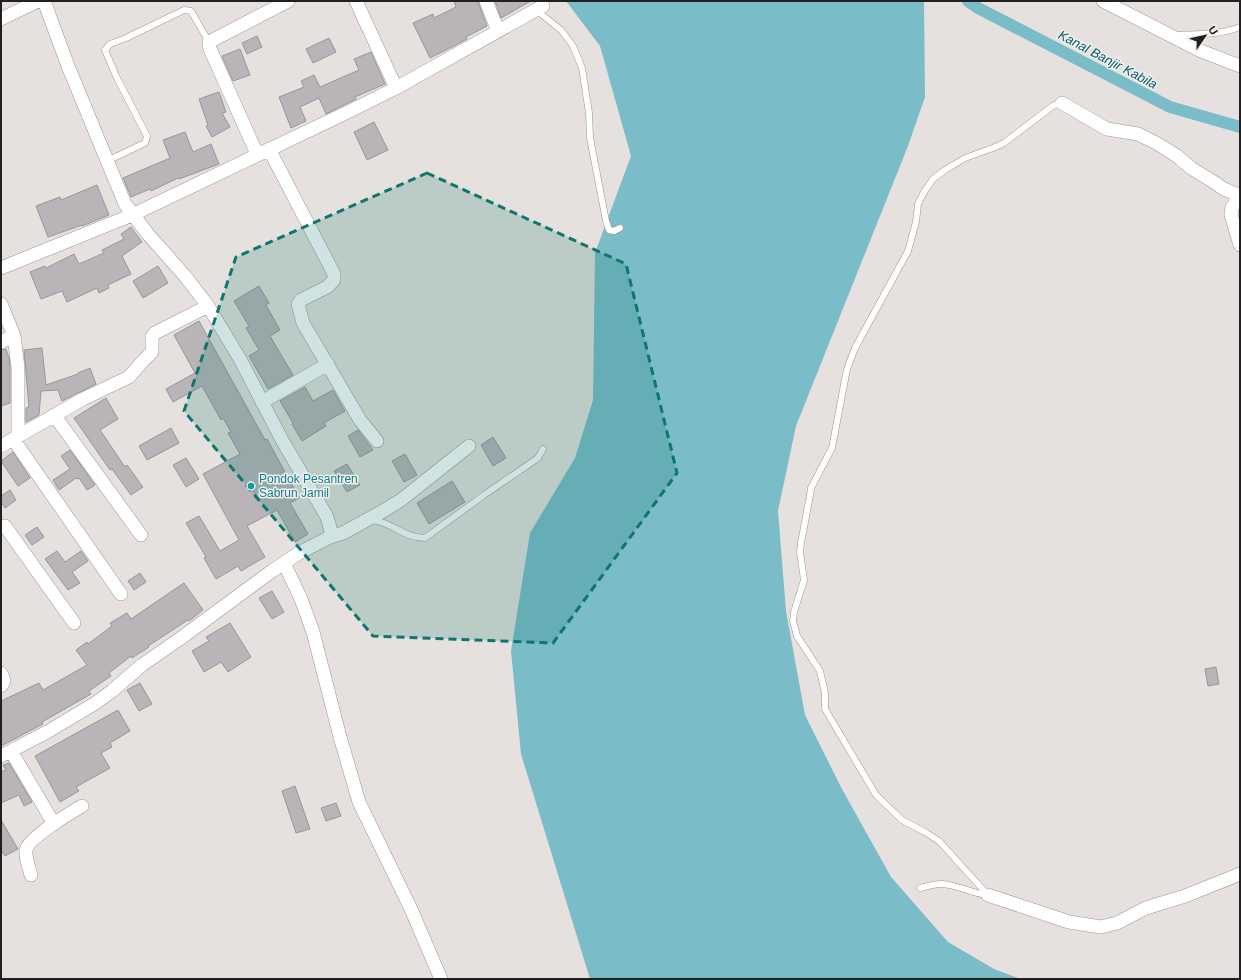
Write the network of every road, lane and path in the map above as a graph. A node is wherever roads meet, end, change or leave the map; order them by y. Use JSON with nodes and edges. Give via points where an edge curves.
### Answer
{"nodes":[{"id":1,"x":38,"y":1,"type":"edge"},
{"id":2,"x":44,"y":1,"type":"edge"},
{"id":3,"x":288,"y":1,"type":"edge"},
{"id":4,"x":356,"y":1,"type":"edge"},
{"id":5,"x":486,"y":1,"type":"edge"},
{"id":6,"x":1103,"y":1,"type":"edge"},
{"id":7,"x":539,"y":8,"type":"joint"},
{"id":8,"x":1,"y":19,"type":"edge"},
{"id":9,"x":1240,"y":26,"type":"edge"},
{"id":10,"x":498,"y":31,"type":"junction"},
{"id":11,"x":1169,"y":36,"type":"junction"},
{"id":12,"x":209,"y":42,"type":"junction"},
{"id":13,"x":1240,"y":66,"type":"edge"},
{"id":14,"x":396,"y":88,"type":"junction"},
{"id":15,"x":1062,"y":102,"type":"joint"},
{"id":16,"x":263,"y":151,"type":"junction"},
{"id":17,"x":107,"y":161,"type":"junction"},
{"id":18,"x":1240,"y":196,"type":"edge"},
{"id":19,"x":132,"y":215,"type":"junction"},
{"id":20,"x":620,"y":228,"type":"dead end"},
{"id":21,"x":1240,"y":245,"type":"edge"},
{"id":22,"x":1,"y":268,"type":"edge"},
{"id":23,"x":1,"y":304,"type":"edge"},
{"id":24,"x":208,"y":306,"type":"junction"},
{"id":25,"x":14,"y":336,"type":"junction"},
{"id":26,"x":1,"y":342,"type":"edge"},
{"id":27,"x":328,"y":364,"type":"junction"},
{"id":28,"x":262,"y":402,"type":"junction"},
{"id":29,"x":54,"y":415,"type":"junction"},
{"id":30,"x":15,"y":437,"type":"junction"},
{"id":31,"x":377,"y":441,"type":"dead end"},
{"id":32,"x":1,"y":446,"type":"edge"},
{"id":33,"x":469,"y":446,"type":"dead end"},
{"id":34,"x":543,"y":449,"type":"dead end"},
{"id":35,"x":367,"y":520,"type":"junction"},
{"id":36,"x":2,"y":527,"type":"edge"},
{"id":37,"x":141,"y":535,"type":"dead end"},
{"id":38,"x":330,"y":538,"type":"junction"},
{"id":39,"x":284,"y":563,"type":"junction"},
{"id":40,"x":121,"y":594,"type":"dead end"},
{"id":41,"x":74,"y":623,"type":"dead end"},
{"id":42,"x":1,"y":673,"type":"edge"},
{"id":43,"x":1,"y":686,"type":"edge"},
{"id":44,"x":6,"y":753,"type":"edge"},
{"id":45,"x":82,"y":806,"type":"dead end"},
{"id":46,"x":54,"y":824,"type":"junction"},
{"id":47,"x":1240,"y":874,"type":"edge"},
{"id":48,"x":31,"y":875,"type":"dead end"},
{"id":49,"x":920,"y":888,"type":"dead end"},
{"id":50,"x":988,"y":896,"type":"junction"},
{"id":51,"x":441,"y":979,"type":"edge"}],
"edges":[{"from":1,"to":8,"type":"street"},
{"from":2,"to":17,"type":"street"},
{"from":3,"to":12,"type":"street"},
{"from":4,"to":14,"type":"street"},
{"from":5,"to":10,"type":"street"},
{"from":6,"to":11,"type":"street"},
{"from":7,"to":10,"type":"street"},
{"from":7,"to":20,"type":"lane","via":[[573,46],[582,68],[590,138],[608,228],[614,231]]},
{"from":9,"to":11,"type":"lane","via":[[1212,34]]},
{"from":10,"to":14,"type":"street"},
{"from":11,"to":13,"type":"street","via":[[1201,52]]},
{"from":12,"to":16,"type":"street","via":[[210,49]]},
{"from":12,"to":17,"type":"lane","via":[[191,11],[184,10],[110,44],[106,50],[117,78],[147,136],[145,143]]},
{"from":14,"to":16,"type":"street"},
{"from":15,"to":18,"type":"street","via":[[1107,129],[1138,134],[1158,144],[1222,188]]},
{"from":15,"to":50,"type":"lane","via":[[1054,105],[1004,142],[953,164],[933,179],[924,192],[918,204],[908,251],[855,348],[847,369],[832,448],[811,488],[800,552],[804,580],[793,621],[797,636],[820,671],[825,693],[825,709],[876,795],[902,820],[939,841]]},
{"from":16,"to":19,"type":"street"},
{"from":16,"to":27,"type":"street","via":[[334,274],[334,280],[327,287],[298,304],[303,323]]},
{"from":17,"to":19,"type":"street","via":[[119,192]]},
{"from":18,"to":21,"type":"street","via":[[1232,207],[1231,215]]},
{"from":19,"to":22,"type":"street"},
{"from":19,"to":24,"type":"street"},
{"from":23,"to":25,"type":"street"},
{"from":24,"to":28,"type":"street"},
{"from":24,"to":29,"type":"street","via":[[155,334],[152,338],[152,352],[129,378]]},
{"from":25,"to":26,"type":"street"},
{"from":25,"to":30,"type":"street","via":[[18,367]]},
{"from":27,"to":28,"type":"street"},
{"from":27,"to":31,"type":"street","via":[[360,420]]},
{"from":28,"to":38,"type":"street","via":[[327,517],[332,531]]},
{"from":29,"to":30,"type":"street"},
{"from":29,"to":37,"type":"street"},
{"from":30,"to":32,"type":"street"},
{"from":30,"to":40,"type":"street"},
{"from":33,"to":35,"type":"street","via":[[401,500]]},
{"from":34,"to":35,"type":"lane","via":[[538,458],[425,538],[405,534],[374,520]]},
{"from":35,"to":38,"type":"street"},
{"from":36,"to":41,"type":"street"},
{"from":38,"to":39,"type":"street","via":[[298,553]]},
{"from":39,"to":44,"type":"street","via":[[142,665],[94,704]]},
{"from":39,"to":51,"type":"street","via":[[313,632],[359,802],[411,909]]},
{"from":42,"to":43,"type":"street","via":[[4,683]]},
{"from":44,"to":46,"type":"street"},
{"from":45,"to":46,"type":"street"},
{"from":46,"to":48,"type":"street","via":[[28,845],[26,851]]},
{"from":47,"to":50,"type":"street","via":[[1101,927],[1069,922]]},
{"from":49,"to":50,"type":"lane","via":[[941,884]]}]}
